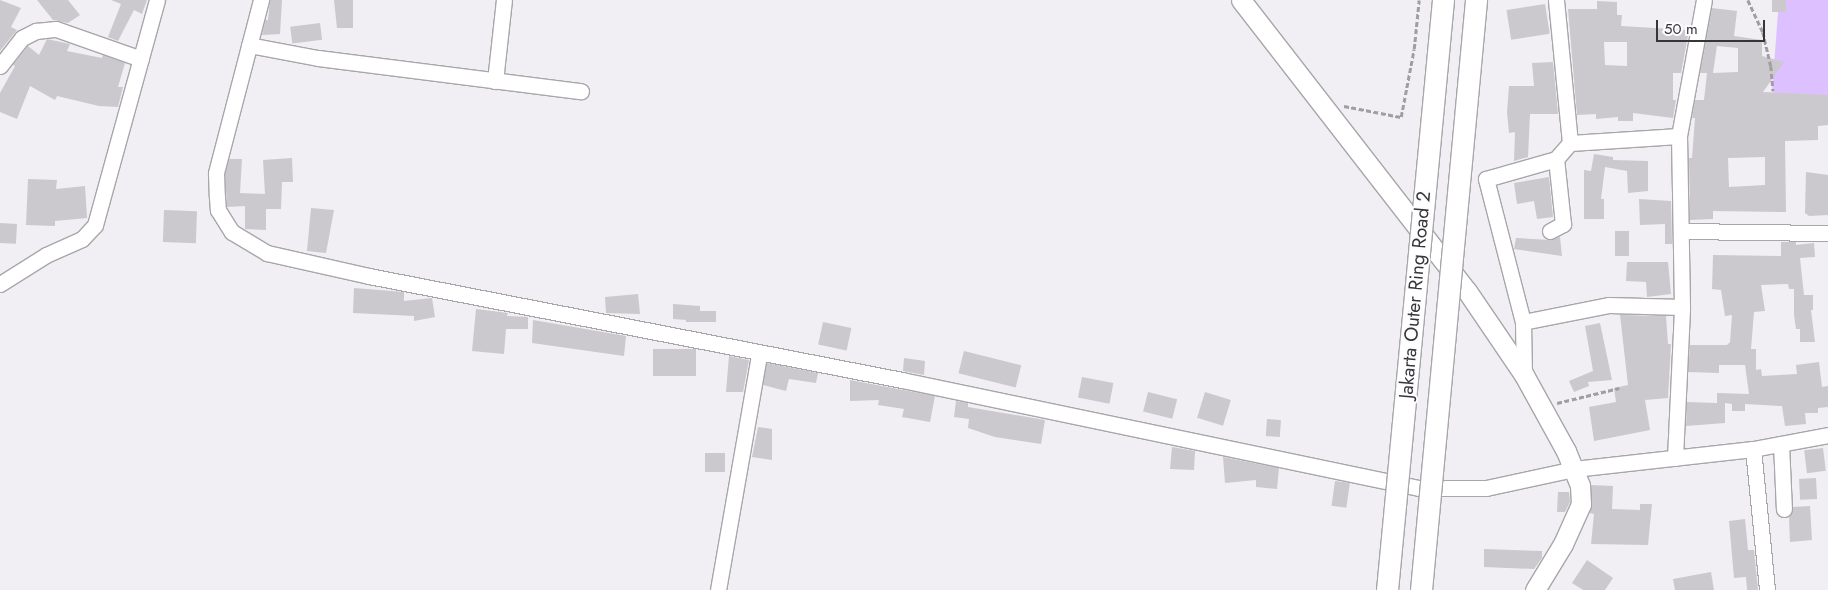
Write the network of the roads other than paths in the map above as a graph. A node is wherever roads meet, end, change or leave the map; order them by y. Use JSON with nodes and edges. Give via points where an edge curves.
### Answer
{"nodes":[{"id":1,"x":157,"y":0,"type":"edge"},
{"id":2,"x":261,"y":0,"type":"edge"},
{"id":3,"x":504,"y":0,"type":"edge"},
{"id":4,"x":1241,"y":0,"type":"edge"},
{"id":5,"x":1443,"y":0,"type":"edge"},
{"id":6,"x":1476,"y":0,"type":"edge"},
{"id":7,"x":1556,"y":0,"type":"edge"},
{"id":8,"x":1704,"y":0,"type":"edge"},
{"id":9,"x":249,"y":45,"type":"junction"},
{"id":10,"x":141,"y":59,"type":"junction"},
{"id":11,"x":0,"y":66,"type":"edge"},
{"id":12,"x":495,"y":81,"type":"junction"},
{"id":13,"x":580,"y":91,"type":"dead end"},
{"id":14,"x":1679,"y":136,"type":"junction"},
{"id":15,"x":1570,"y":143,"type":"junction"},
{"id":16,"x":1556,"y":159,"type":"junction"},
{"id":17,"x":1550,"y":231,"type":"dead end"},
{"id":18,"x":1682,"y":231,"type":"junction"},
{"id":19,"x":1828,"y":233,"type":"edge"},
{"id":20,"x":0,"y":284,"type":"edge"},
{"id":21,"x":1682,"y":307,"type":"junction"},
{"id":22,"x":1523,"y":322,"type":"junction"},
{"id":23,"x":759,"y":354,"type":"junction"},
{"id":24,"x":1524,"y":375,"type":"junction"},
{"id":25,"x":1828,"y":435,"type":"edge"},
{"id":26,"x":1781,"y":444,"type":"junction"},
{"id":27,"x":1753,"y":449,"type":"junction"},
{"id":28,"x":1675,"y":458,"type":"junction"},
{"id":29,"x":1574,"y":469,"type":"junction"},
{"id":30,"x":1784,"y":509,"type":"dead end"},
{"id":31,"x":1539,"y":588,"type":"edge"},
{"id":32,"x":718,"y":590,"type":"edge"},
{"id":33,"x":1387,"y":590,"type":"edge"},
{"id":34,"x":1421,"y":590,"type":"edge"},
{"id":35,"x":1767,"y":590,"type":"edge"}],
"edges":[{"from":1,"to":10,"type":"street"},
{"from":2,"to":9,"type":"street"},
{"from":3,"to":12,"type":"street"},
{"from":4,"to":24,"type":"main road","via":[[1323,101],[1467,291]]},
{"from":5,"to":33,"type":"highway","name":"Jakarta Outer Ring Road 2","bridge":true},
{"from":6,"to":34,"type":"highway","name":"Jakarta Outer Ring Road 2","bridge":true},
{"from":7,"to":15,"type":"street"},
{"from":8,"to":14,"type":"street"},
{"from":9,"to":12,"type":"street","via":[[318,58]]},
{"from":9,"to":23,"type":"street","via":[[216,173],[218,210],[224,222],[241,239],[267,253],[298,261]]},
{"from":10,"to":11,"type":"street","via":[[56,29],[36,31],[22,38]]},
{"from":10,"to":20,"type":"street","via":[[92,230],[82,239],[46,255]]},
{"from":12,"to":13,"type":"street"},
{"from":14,"to":15,"type":"street"},
{"from":14,"to":18,"type":"street"},
{"from":15,"to":16,"type":"street"},
{"from":16,"to":17,"type":"street","via":[[1563,224]]},
{"from":16,"to":22,"type":"street","via":[[1486,179]]},
{"from":18,"to":19,"type":"street"},
{"from":18,"to":21,"type":"street"},
{"from":21,"to":22,"type":"street","via":[[1609,305]]},
{"from":21,"to":28,"type":"street"},
{"from":22,"to":24,"type":"street"},
{"from":23,"to":29,"type":"street","via":[[902,380],[1419,488],[1472,490]]},
{"from":23,"to":32,"type":"street"},
{"from":24,"to":29,"type":"main road"},
{"from":25,"to":26,"type":"street"},
{"from":26,"to":27,"type":"street"},
{"from":26,"to":30,"type":"street"},
{"from":27,"to":28,"type":"street"},
{"from":27,"to":35,"type":"street"},
{"from":28,"to":29,"type":"street"},
{"from":29,"to":31,"type":"main road","via":[[1580,485],[1581,504]]}]}
